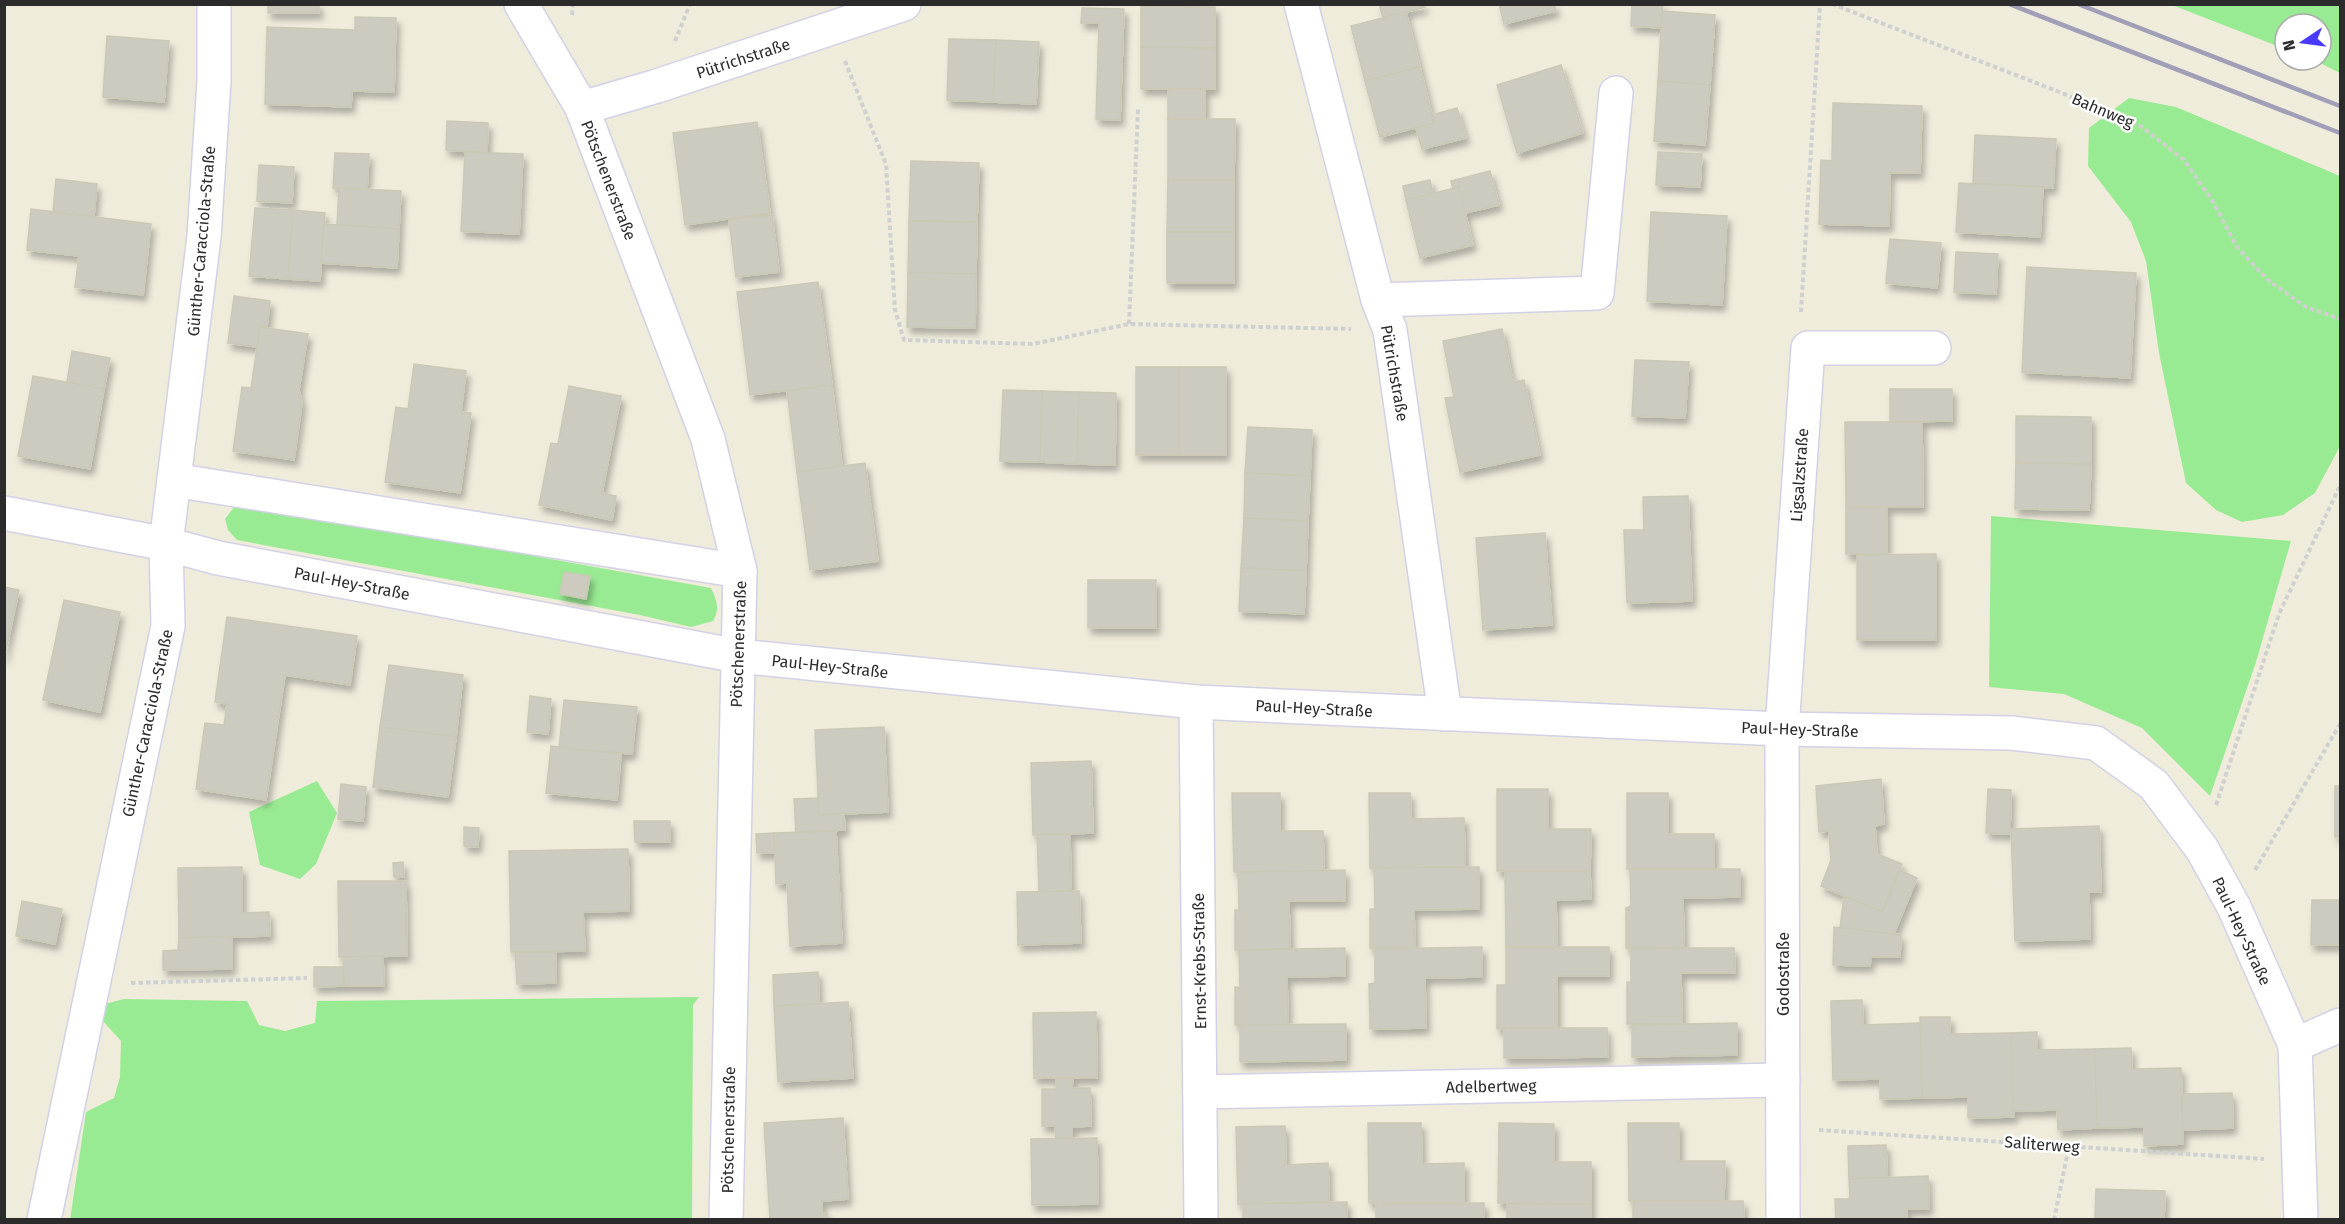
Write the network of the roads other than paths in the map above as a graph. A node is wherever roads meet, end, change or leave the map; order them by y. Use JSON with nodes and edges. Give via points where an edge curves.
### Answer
{"nodes":[{"id":1,"x":214,"y":4,"type":"edge"},
{"id":2,"x":521,"y":4,"type":"edge"},
{"id":3,"x":904,"y":4,"type":"edge"},
{"id":4,"x":1301,"y":4,"type":"edge"},
{"id":5,"x":1616,"y":93,"type":"dead end"},
{"id":6,"x":582,"y":108,"type":"junction"},
{"id":7,"x":1384,"y":315,"type":"junction"},
{"id":8,"x":1934,"y":348,"type":"dead end"},
{"id":9,"x":174,"y":480,"type":"junction"},
{"id":10,"x":4,"y":513,"type":"edge"},
{"id":11,"x":166,"y":544,"type":"junction"},
{"id":12,"x":740,"y":571,"type":"junction"},
{"id":13,"x":738,"y":656,"type":"junction"},
{"id":14,"x":1196,"y":702,"type":"junction"},
{"id":15,"x":1445,"y":714,"type":"junction"},
{"id":16,"x":1782,"y":729,"type":"junction"},
{"id":17,"x":2340,"y":1026,"type":"edge"},
{"id":18,"x":2295,"y":1045,"type":"junction"},
{"id":19,"x":1783,"y":1080,"type":"junction"},
{"id":20,"x":1200,"y":1092,"type":"junction"},
{"id":21,"x":44,"y":1220,"type":"edge"},
{"id":22,"x":726,"y":1220,"type":"edge"},
{"id":23,"x":1201,"y":1220,"type":"edge"},
{"id":24,"x":1783,"y":1220,"type":"edge"},
{"id":25,"x":2301,"y":1220,"type":"edge"}],
"edges":[{"from":1,"to":9,"type":"street","name":"Günther-Caracciola-Straße","via":[[214,81],[204,237]]},
{"from":2,"to":6,"type":"street","name":"Pötschenerstraße"},
{"from":3,"to":6,"type":"street","name":"Pütrichstraße"},
{"from":4,"to":7,"type":"street","name":"Pütrichstraße"},
{"from":5,"to":7,"type":"street","via":[[1597,293]]},
{"from":6,"to":12,"type":"street","name":"Pötschenerstraße","via":[[708,439]]},
{"from":7,"to":15,"type":"street","name":"Pütrichstraße"},
{"from":8,"to":16,"type":"street","name":"Ligsalzstraße","via":[[1808,348]]},
{"from":9,"to":11,"type":"street","name":"Günther-Caracciola-Straße"},
{"from":9,"to":12,"type":"street"},
{"from":10,"to":11,"type":"street","name":"Paul-Hey-Straße"},
{"from":11,"to":13,"type":"street","name":"Paul-Hey-Straße","via":[[218,558]]},
{"from":11,"to":21,"type":"street","name":"Günther-Caracciola-Straße","via":[[168,626]]},
{"from":12,"to":13,"type":"street","name":"Pötschenerstraße"},
{"from":13,"to":14,"type":"street","name":"Paul-Hey-Straße"},
{"from":13,"to":22,"type":"street","name":"Pötschenerstraße"},
{"from":14,"to":15,"type":"street","name":"Paul-Hey-Straße"},
{"from":14,"to":20,"type":"street","name":"Ernst-Krebs-Straße"},
{"from":15,"to":16,"type":"street","name":"Paul-Hey-Straße"},
{"from":16,"to":18,"type":"street","name":"Paul-Hey-Straße","via":[[2011,734],[2096,743],[2154,786],[2202,849],[2234,907]]},
{"from":16,"to":19,"type":"street","name":"Godostraße"},
{"from":17,"to":18,"type":"street"},
{"from":18,"to":25,"type":"street","name":"Paul-Hey-Straße"},
{"from":19,"to":20,"type":"street","name":"Adelbertweg"},
{"from":19,"to":24,"type":"street","name":"Godostraße"},
{"from":20,"to":23,"type":"street","name":"Ernst-Krebs-Straße"}]}
